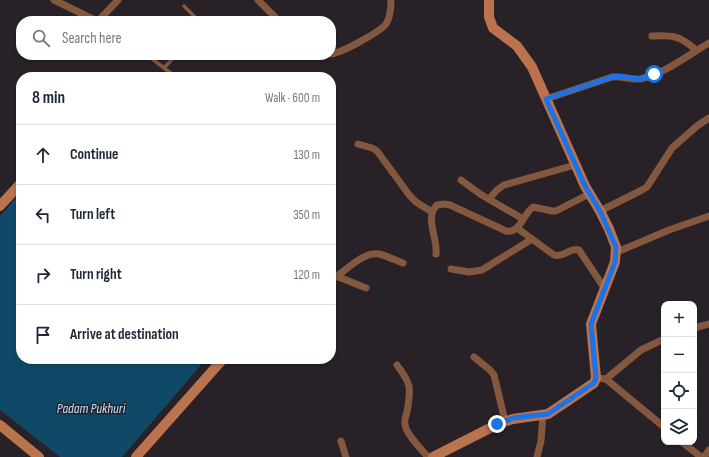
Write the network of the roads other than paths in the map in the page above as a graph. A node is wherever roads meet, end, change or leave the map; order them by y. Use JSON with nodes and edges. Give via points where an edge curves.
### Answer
{"nodes":[{"id":1,"x":54,"y":0,"type":"edge"},
{"id":2,"x":73,"y":0,"type":"edge"},
{"id":3,"x":118,"y":0,"type":"edge"},
{"id":4,"x":258,"y":0,"type":"edge"},
{"id":5,"x":391,"y":0,"type":"edge"},
{"id":6,"x":489,"y":0,"type":"edge"},
{"id":7,"x":184,"y":6,"type":"dead end"},
{"id":8,"x":67,"y":7,"type":"junction"},
{"id":9,"x":86,"y":16,"type":"edge"},
{"id":10,"x":104,"y":16,"type":"edge"},
{"id":11,"x":194,"y":16,"type":"edge"},
{"id":12,"x":274,"y":16,"type":"edge"},
{"id":13,"x":652,"y":36,"type":"dead end"},
{"id":14,"x":709,"y":43,"type":"edge"},
{"id":15,"x":696,"y":50,"type":"junction"},
{"id":16,"x":336,"y":53,"type":"edge"},
{"id":17,"x":154,"y":60,"type":"edge"},
{"id":18,"x":171,"y":60,"type":"edge"},
{"id":19,"x":164,"y":68,"type":"junction"},
{"id":20,"x":169,"y":72,"type":"edge"},
{"id":21,"x":546,"y":99,"type":"junction"},
{"id":22,"x":709,"y":118,"type":"edge"},
{"id":23,"x":358,"y":144,"type":"dead end"},
{"id":24,"x":575,"y":165,"type":"junction"},
{"id":25,"x":461,"y":180,"type":"dead end"},
{"id":26,"x":16,"y":188,"type":"edge"},
{"id":27,"x":589,"y":194,"type":"junction"},
{"id":28,"x":489,"y":199,"type":"junction"},
{"id":29,"x":0,"y":206,"type":"edge"},
{"id":30,"x":600,"y":211,"type":"junction"},
{"id":31,"x":432,"y":212,"type":"junction"},
{"id":32,"x":709,"y":216,"type":"edge"},
{"id":33,"x":523,"y":219,"type":"junction"},
{"id":34,"x":517,"y":228,"type":"junction"},
{"id":35,"x":532,"y":239,"type":"junction"},
{"id":36,"x":617,"y":252,"type":"junction"},
{"id":37,"x":436,"y":254,"type":"dead end"},
{"id":38,"x":403,"y":263,"type":"dead end"},
{"id":39,"x":450,"y":269,"type":"dead end"},
{"id":40,"x":336,"y":275,"type":"edge"},
{"id":41,"x":336,"y":277,"type":"edge"},
{"id":42,"x":366,"y":288,"type":"dead end"},
{"id":43,"x":605,"y":289,"type":"junction"},
{"id":44,"x":709,"y":324,"type":"edge"},
{"id":45,"x":697,"y":327,"type":"edge"},
{"id":46,"x":661,"y":340,"type":"edge"},
{"id":47,"x":474,"y":357,"type":"dead end"},
{"id":48,"x":219,"y":364,"type":"edge"},
{"id":49,"x":397,"y":366,"type":"dead end"},
{"id":50,"x":601,"y":378,"type":"junction"},
{"id":51,"x":543,"y":415,"type":"junction"},
{"id":52,"x":505,"y":421,"type":"junction"},
{"id":53,"x":0,"y":425,"type":"edge"},
{"id":54,"x":661,"y":425,"type":"edge"},
{"id":55,"x":341,"y":441,"type":"dead end"},
{"id":56,"x":686,"y":445,"type":"edge"},
{"id":57,"x":709,"y":450,"type":"edge"},
{"id":58,"x":39,"y":457,"type":"edge"},
{"id":59,"x":136,"y":457,"type":"edge"},
{"id":60,"x":346,"y":457,"type":"edge"},
{"id":61,"x":428,"y":457,"type":"edge"},
{"id":62,"x":433,"y":457,"type":"edge"},
{"id":63,"x":537,"y":457,"type":"edge"},
{"id":64,"x":703,"y":457,"type":"edge"}],
"edges":[{"from":1,"to":8,"type":"street"},
{"from":2,"to":8,"type":"street"},
{"from":3,"to":10,"type":"street"},
{"from":4,"to":12,"type":"street"},
{"from":5,"to":16,"type":"street","via":[[388,20],[382,28]]},
{"from":6,"to":21,"type":"street","via":[[489,16],[493,28],[517,46],[527,58]]},
{"from":7,"to":11,"type":"lane"},
{"from":8,"to":9,"type":"street"},
{"from":13,"to":15,"type":"street","via":[[680,38]]},
{"from":14,"to":15,"type":"street"},
{"from":15,"to":21,"type":"street","via":[[659,72],[640,79],[612,77]]},
{"from":17,"to":19,"type":"lane"},
{"from":18,"to":19,"type":"lane"},
{"from":19,"to":20,"type":"lane"},
{"from":21,"to":24,"type":"street"},
{"from":22,"to":30,"type":"street","via":[[672,148],[647,187]]},
{"from":23,"to":31,"type":"street","via":[[377,151],[410,196]]},
{"from":24,"to":27,"type":"street"},
{"from":24,"to":28,"type":"street","via":[[500,187]]},
{"from":25,"to":28,"type":"street"},
{"from":26,"to":29,"type":"street"},
{"from":27,"to":30,"type":"street"},
{"from":27,"to":33,"type":"street","via":[[556,211],[533,207]]},
{"from":28,"to":33,"type":"street"},
{"from":30,"to":36,"type":"street"},
{"from":31,"to":34,"type":"street","via":[[437,205],[445,204],[506,231],[515,231]]},
{"from":31,"to":37,"type":"street","via":[[431,224]]},
{"from":32,"to":36,"type":"street"},
{"from":33,"to":34,"type":"street"},
{"from":34,"to":35,"type":"street"},
{"from":35,"to":39,"type":"street","via":[[482,270],[475,272]]},
{"from":35,"to":43,"type":"street","via":[[558,256],[573,249],[579,250]]},
{"from":36,"to":43,"type":"street"},
{"from":38,"to":40,"type":"street","via":[[371,254]]},
{"from":41,"to":42,"type":"street"},
{"from":43,"to":50,"type":"street","via":[[591,324]]},
{"from":44,"to":45,"type":"street"},
{"from":46,"to":50,"type":"street","via":[[641,350]]},
{"from":47,"to":52,"type":"street","via":[[494,375]]},
{"from":48,"to":59,"type":"street"},
{"from":49,"to":61,"type":"street","via":[[410,385],[405,425]]},
{"from":50,"to":51,"type":"street"},
{"from":50,"to":54,"type":"street"},
{"from":51,"to":52,"type":"street"},
{"from":51,"to":63,"type":"street"},
{"from":52,"to":62,"type":"street"},
{"from":53,"to":58,"type":"street"},
{"from":55,"to":60,"type":"street"},
{"from":56,"to":64,"type":"street"},
{"from":57,"to":64,"type":"street"}]}
